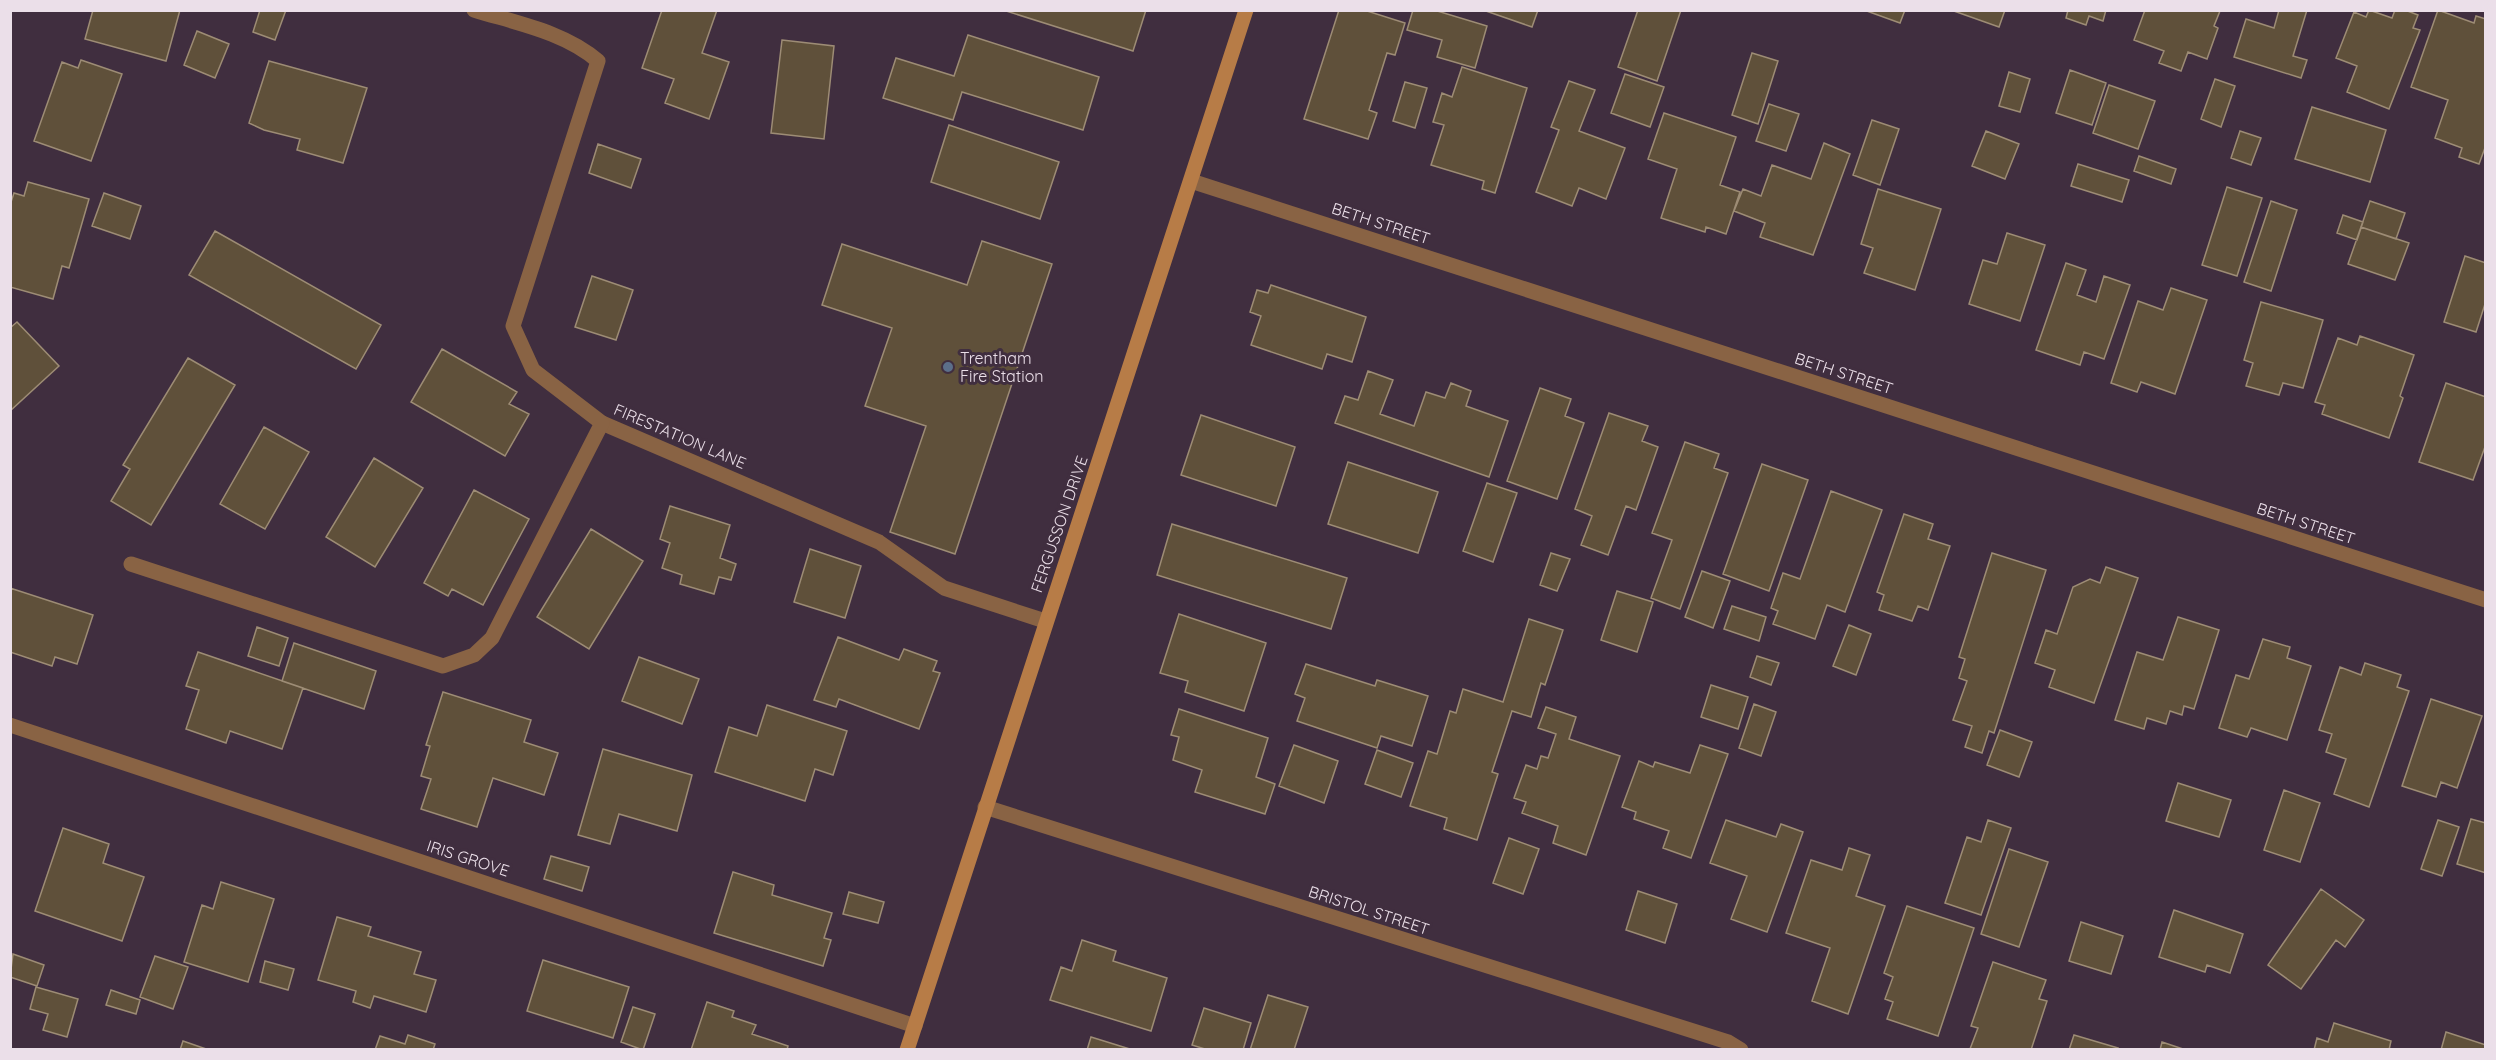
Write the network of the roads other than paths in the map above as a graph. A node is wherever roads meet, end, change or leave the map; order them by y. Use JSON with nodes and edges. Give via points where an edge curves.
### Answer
{"nodes":[{"id":1,"x":474,"y":10,"type":"edge"},
{"id":2,"x":1246,"y":10,"type":"edge"},
{"id":3,"x":1191,"y":181,"type":"junction"},
{"id":4,"x":602,"y":423,"type":"junction"},
{"id":5,"x":131,"y":564,"type":"dead end"},
{"id":6,"x":2486,"y":600,"type":"edge"},
{"id":7,"x":1046,"y":621,"type":"junction"},
{"id":8,"x":10,"y":725,"type":"edge"},
{"id":9,"x":985,"y":807,"type":"junction"},
{"id":10,"x":915,"y":1026,"type":"junction"},
{"id":11,"x":907,"y":1050,"type":"edge"},
{"id":12,"x":1741,"y":1050,"type":"edge"}],
"edges":[{"from":1,"to":4,"type":"street","name":"FIRESTATION LANE","via":[[530,26],[582,47],[598,61],[513,326],[533,370]]},
{"from":2,"to":3,"type":"main road","name":"FERGUSSON DRIVE"},
{"from":3,"to":6,"type":"street","name":"BETH STREET"},
{"from":3,"to":7,"type":"main road","name":"FERGUSSON DRIVE"},
{"from":4,"to":5,"type":"street","via":[[492,638],[474,655],[443,666]]},
{"from":4,"to":7,"type":"street","name":"FIRESTATION LANE","via":[[879,542],[944,588]]},
{"from":7,"to":9,"type":"main road","name":"FERGUSSON DRIVE"},
{"from":8,"to":10,"type":"street","name":"IRIS GROVE"},
{"from":9,"to":10,"type":"main road","name":"FERGUSSON DRIVE"},
{"from":9,"to":12,"type":"street","name":"BRISTOL STREET","via":[[1728,1042]]},
{"from":10,"to":11,"type":"main road","name":"FERGUSSON DRIVE"}]}
